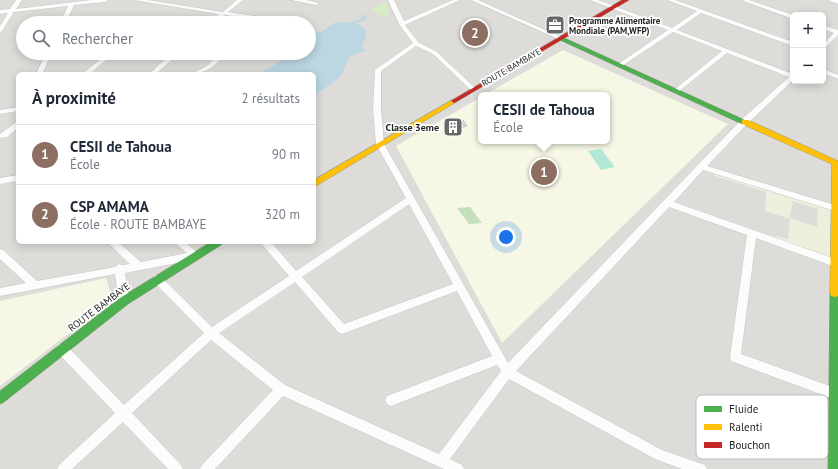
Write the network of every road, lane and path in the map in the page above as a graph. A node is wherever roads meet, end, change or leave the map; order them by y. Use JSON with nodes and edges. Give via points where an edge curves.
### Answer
{"nodes":[{"id":1,"x":19,"y":0,"type":"edge"},
{"id":2,"x":105,"y":0,"type":"edge"},
{"id":3,"x":137,"y":0,"type":"edge"},
{"id":4,"x":184,"y":0,"type":"edge"},
{"id":5,"x":240,"y":0,"type":"edge"},
{"id":6,"x":294,"y":0,"type":"edge"},
{"id":7,"x":391,"y":0,"type":"edge"},
{"id":8,"x":457,"y":0,"type":"edge"},
{"id":9,"x":474,"y":0,"type":"edge"},
{"id":10,"x":593,"y":0,"type":"edge"},
{"id":11,"x":626,"y":0,"type":"edge"},
{"id":12,"x":670,"y":0,"type":"edge"},
{"id":13,"x":744,"y":0,"type":"edge"},
{"id":14,"x":832,"y":0,"type":"edge"},
{"id":15,"x":838,"y":2,"type":"edge"},
{"id":16,"x":316,"y":3,"type":"dead end"},
{"id":17,"x":72,"y":4,"type":"junction"},
{"id":18,"x":176,"y":6,"type":"junction"},
{"id":19,"x":613,"y":8,"type":"junction"},
{"id":20,"x":12,"y":11,"type":"junction"},
{"id":21,"x":701,"y":11,"type":"junction"},
{"id":22,"x":0,"y":12,"type":"edge"},
{"id":23,"x":223,"y":14,"type":"junction"},
{"id":24,"x":66,"y":16,"type":"edge"},
{"id":25,"x":221,"y":16,"type":"edge"},
{"id":26,"x":235,"y":16,"type":"edge"},
{"id":27,"x":790,"y":16,"type":"edge"},
{"id":28,"x":402,"y":24,"type":"junction"},
{"id":29,"x":826,"y":28,"type":"edge"},
{"id":30,"x":0,"y":30,"type":"edge"},
{"id":31,"x":672,"y":30,"type":"junction"},
{"id":32,"x":838,"y":32,"type":"edge"},
{"id":33,"x":560,"y":38,"type":"junction"},
{"id":34,"x":829,"y":42,"type":"junction"},
{"id":35,"x":416,"y":43,"type":"junction"},
{"id":36,"x":790,"y":43,"type":"edge"},
{"id":37,"x":826,"y":45,"type":"edge"},
{"id":38,"x":838,"y":45,"type":"edge"},
{"id":39,"x":726,"y":51,"type":"junction"},
{"id":40,"x":46,"y":60,"type":"edge"},
{"id":41,"x":103,"y":60,"type":"edge"},
{"id":42,"x":168,"y":60,"type":"edge"},
{"id":43,"x":216,"y":60,"type":"edge"},
{"id":44,"x":620,"y":65,"type":"junction"},
{"id":45,"x":40,"y":72,"type":"edge"},
{"id":46,"x":88,"y":72,"type":"edge"},
{"id":47,"x":154,"y":72,"type":"edge"},
{"id":48,"x":198,"y":72,"type":"edge"},
{"id":49,"x":826,"y":72,"type":"edge"},
{"id":50,"x":790,"y":75,"type":"edge"},
{"id":51,"x":838,"y":77,"type":"edge"},
{"id":52,"x":790,"y":79,"type":"edge"},
{"id":53,"x":473,"y":89,"type":"junction"},
{"id":54,"x":676,"y":91,"type":"junction"},
{"id":55,"x":16,"y":109,"type":"edge"},
{"id":56,"x":0,"y":112,"type":"edge"},
{"id":57,"x":744,"y":122,"type":"junction"},
{"id":58,"x":16,"y":126,"type":"edge"},
{"id":59,"x":0,"y":136,"type":"edge"},
{"id":60,"x":380,"y":144,"type":"junction"},
{"id":61,"x":837,"y":164,"type":"edge"},
{"id":62,"x":701,"y":167,"type":"junction"},
{"id":63,"x":16,"y":178,"type":"edge"},
{"id":64,"x":0,"y":181,"type":"edge"},
{"id":65,"x":316,"y":183,"type":"edge"},
{"id":66,"x":411,"y":199,"type":"junction"},
{"id":67,"x":668,"y":203,"type":"junction"},
{"id":68,"x":836,"y":208,"type":"edge"},
{"id":69,"x":752,"y":233,"type":"junction"},
{"id":70,"x":114,"y":244,"type":"edge"},
{"id":71,"x":181,"y":244,"type":"edge"},
{"id":72,"x":214,"y":244,"type":"edge"},
{"id":73,"x":267,"y":244,"type":"edge"},
{"id":74,"x":0,"y":254,"type":"edge"},
{"id":75,"x":195,"y":255,"type":"junction"},
{"id":76,"x":837,"y":263,"type":"edge"},
{"id":77,"x":138,"y":265,"type":"junction"},
{"id":78,"x":119,"y":268,"type":"junction"},
{"id":79,"x":296,"y":277,"type":"junction"},
{"id":80,"x":157,"y":279,"type":"junction"},
{"id":81,"x":35,"y":285,"type":"junction"},
{"id":82,"x":459,"y":286,"type":"junction"},
{"id":83,"x":0,"y":292,"type":"edge"},
{"id":84,"x":124,"y":301,"type":"junction"},
{"id":85,"x":836,"y":326,"type":"edge"},
{"id":86,"x":211,"y":333,"type":"junction"},
{"id":87,"x":62,"y":349,"type":"junction"},
{"id":88,"x":499,"y":359,"type":"junction"},
{"id":89,"x":507,"y":372,"type":"junction"},
{"id":90,"x":281,"y":389,"type":"junction"},
{"id":91,"x":834,"y":393,"type":"junction"},
{"id":92,"x":0,"y":398,"type":"edge"},
{"id":93,"x":392,"y":400,"type":"dead end"},
{"id":94,"x":123,"y":413,"type":"junction"},
{"id":95,"x":441,"y":461,"type":"junction"},
{"id":96,"x":62,"y":469,"type":"edge"},
{"id":97,"x":177,"y":469,"type":"edge"},
{"id":98,"x":206,"y":469,"type":"edge"},
{"id":99,"x":457,"y":469,"type":"edge"},
{"id":100,"x":701,"y":469,"type":"edge"},
{"id":101,"x":834,"y":469,"type":"edge"}],
"edges":[{"from":1,"to":20,"type":"street"},
{"from":2,"to":17,"type":"street"},
{"from":3,"to":18,"type":"street"},
{"from":4,"to":18,"type":"street"},
{"from":5,"to":23,"type":"street"},
{"from":6,"to":16,"type":"street"},
{"from":7,"to":28,"type":"street"},
{"from":8,"to":28,"type":"street"},
{"from":9,"to":33,"type":"street"},
{"from":10,"to":19,"type":"street"},
{"from":11,"to":19,"type":"street","name":"ROUTE BAMBAYE"},
{"from":12,"to":21,"type":"street"},
{"from":13,"to":27,"type":"street"},
{"from":14,"to":15,"type":"street"},
{"from":17,"to":20,"type":"street"},
{"from":17,"to":24,"type":"street"},
{"from":18,"to":23,"type":"street"},
{"from":19,"to":31,"type":"street"},
{"from":19,"to":33,"type":"street","name":"ROUTE BAMBAYE"},
{"from":20,"to":22,"type":"street"},
{"from":20,"to":30,"type":"street"},
{"from":21,"to":31,"type":"street"},
{"from":21,"to":36,"type":"street"},
{"from":23,"to":25,"type":"street"},
{"from":23,"to":26,"type":"street"},
{"from":28,"to":35,"type":"street"},
{"from":29,"to":32,"type":"street"},
{"from":31,"to":39,"type":"street"},
{"from":31,"to":44,"type":"street"},
{"from":32,"to":34,"type":"street"},
{"from":33,"to":44,"type":"street"},
{"from":33,"to":53,"type":"street","name":"ROUTE BAMBAYE"},
{"from":34,"to":37,"type":"street"},
{"from":34,"to":38,"type":"street"},
{"from":35,"to":53,"type":"street","via":[[435,53]]},
{"from":35,"to":60,"type":"street","via":[[378,70],[377,109]]},
{"from":39,"to":50,"type":"street"},
{"from":39,"to":54,"type":"street"},
{"from":40,"to":45,"type":"street"},
{"from":41,"to":46,"type":"street"},
{"from":42,"to":47,"type":"street"},
{"from":43,"to":48,"type":"street"},
{"from":44,"to":54,"type":"street"},
{"from":49,"to":51,"type":"street"},
{"from":52,"to":57,"type":"street"},
{"from":53,"to":60,"type":"street","name":"ROUTE BAMBAYE"},
{"from":54,"to":57,"type":"street"},
{"from":55,"to":56,"type":"street"},
{"from":57,"to":61,"type":"street"},
{"from":57,"to":62,"type":"street"},
{"from":58,"to":59,"type":"street"},
{"from":60,"to":65,"type":"street","name":"ROUTE BAMBAYE"},
{"from":60,"to":66,"type":"street"},
{"from":61,"to":68,"type":"street"},
{"from":62,"to":67,"type":"street"},
{"from":62,"to":68,"type":"street"},
{"from":63,"to":64,"type":"street"},
{"from":66,"to":79,"type":"street"},
{"from":66,"to":82,"type":"street"},
{"from":67,"to":69,"type":"street"},
{"from":67,"to":89,"type":"street"},
{"from":68,"to":76,"type":"street"},
{"from":69,"to":76,"type":"street"},
{"from":69,"to":91,"type":"street","via":[[735,357]]},
{"from":70,"to":77,"type":"street"},
{"from":71,"to":75,"type":"street"},
{"from":72,"to":75,"type":"street","name":"ROUTE BAMBAYE"},
{"from":73,"to":79,"type":"street"},
{"from":74,"to":81,"type":"street"},
{"from":75,"to":77,"type":"street"},
{"from":75,"to":80,"type":"street","name":"ROUTE BAMBAYE"},
{"from":76,"to":85,"type":"street"},
{"from":77,"to":78,"type":"street"},
{"from":78,"to":81,"type":"street"},
{"from":78,"to":84,"type":"street"},
{"from":79,"to":82,"type":"street","via":[[342,329]]},
{"from":79,"to":86,"type":"street"},
{"from":80,"to":84,"type":"street","name":"ROUTE BAMBAYE"},
{"from":80,"to":86,"type":"street"},
{"from":81,"to":83,"type":"street"},
{"from":82,"to":88,"type":"street"},
{"from":84,"to":87,"type":"street","name":"ROUTE BAMBAYE"},
{"from":85,"to":91,"type":"street"},
{"from":86,"to":90,"type":"street"},
{"from":86,"to":94,"type":"street"},
{"from":87,"to":92,"type":"street","name":"ROUTE BAMBAYE"},
{"from":87,"to":94,"type":"street"},
{"from":88,"to":89,"type":"street"},
{"from":88,"to":93,"type":"street"},
{"from":89,"to":95,"type":"street"},
{"from":89,"to":100,"type":"street","via":[[659,455]]},
{"from":90,"to":95,"type":"street"},
{"from":90,"to":98,"type":"street"},
{"from":91,"to":101,"type":"street"},
{"from":94,"to":96,"type":"street"},
{"from":94,"to":97,"type":"street"},
{"from":95,"to":99,"type":"street"}]}
